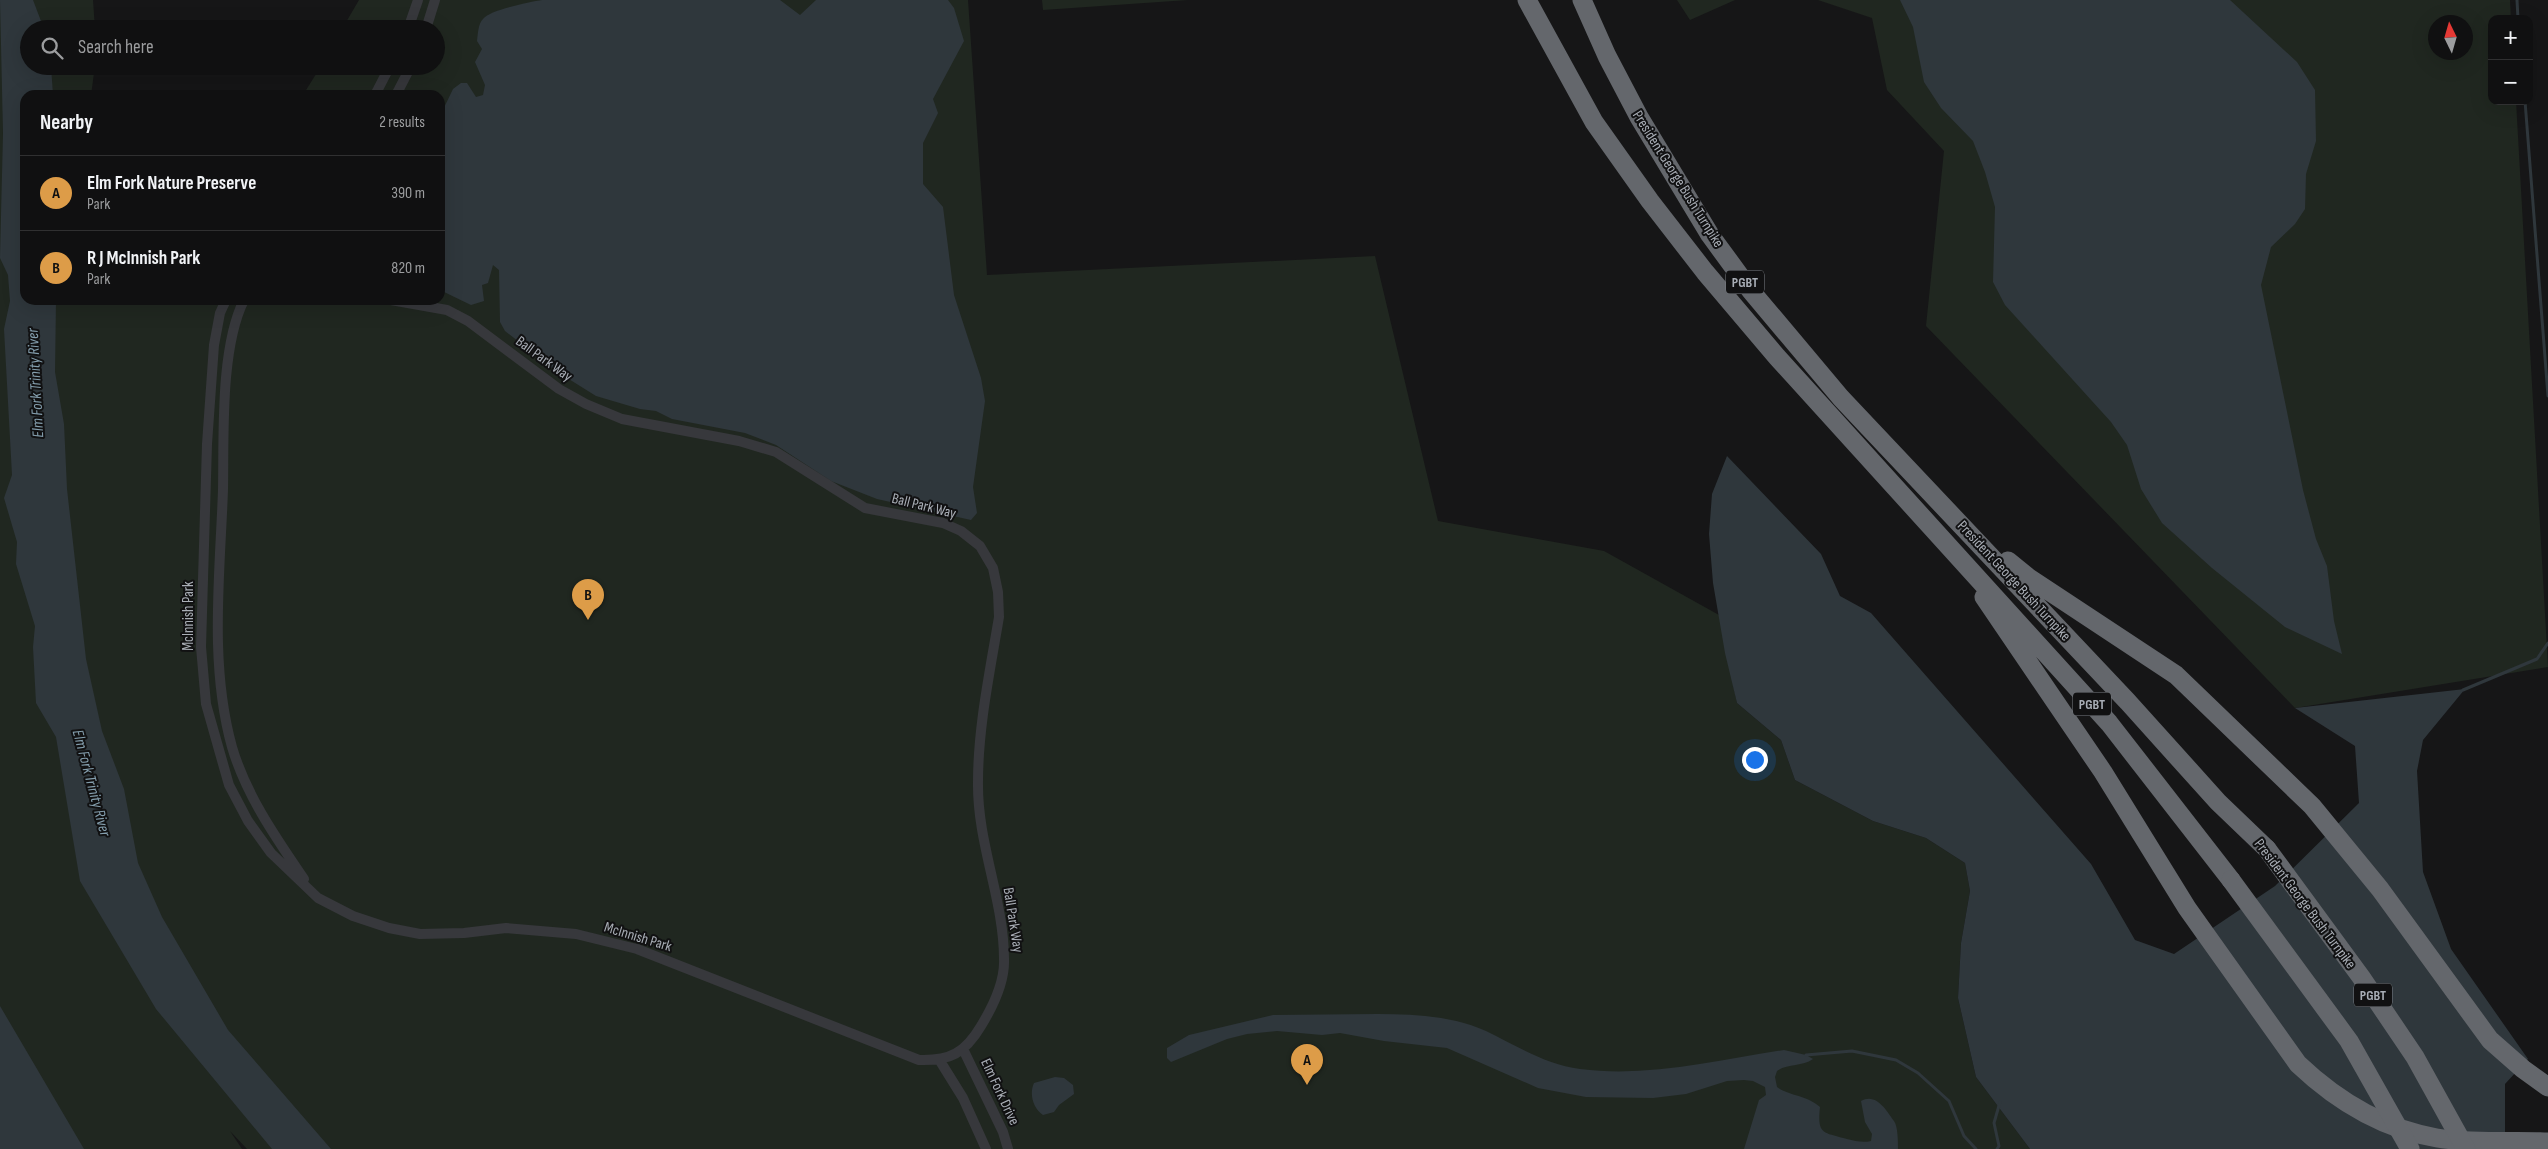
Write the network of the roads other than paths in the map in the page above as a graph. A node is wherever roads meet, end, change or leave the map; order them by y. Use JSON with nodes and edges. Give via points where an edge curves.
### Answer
{"nodes":[{"id":1,"x":418,"y":0,"type":"edge"},
{"id":2,"x":435,"y":0,"type":"edge"},
{"id":3,"x":1527,"y":0,"type":"edge"},
{"id":4,"x":1582,"y":0,"type":"edge"},
{"id":5,"x":411,"y":20,"type":"edge"},
{"id":6,"x":429,"y":20,"type":"edge"},
{"id":7,"x":385,"y":75,"type":"edge"},
{"id":8,"x":406,"y":75,"type":"edge"},
{"id":9,"x":378,"y":90,"type":"edge"},
{"id":10,"x":399,"y":90,"type":"edge"},
{"id":11,"x":224,"y":305,"type":"edge"},
{"id":12,"x":242,"y":305,"type":"edge"},
{"id":13,"x":420,"y":305,"type":"edge"},
{"id":14,"x":1963,"y":525,"type":"junction"},
{"id":15,"x":1942,"y":537,"type":"junction"},
{"id":16,"x":318,"y":898,"type":"junction"},
{"id":17,"x":963,"y":1049,"type":"junction"},
{"id":18,"x":940,"y":1061,"type":"junction"},
{"id":19,"x":2548,"y":1087,"type":"edge"},
{"id":20,"x":2548,"y":1142,"type":"edge"},
{"id":21,"x":986,"y":1149,"type":"edge"},
{"id":22,"x":1008,"y":1149,"type":"edge"},
{"id":23,"x":2410,"y":1149,"type":"edge"},
{"id":24,"x":2466,"y":1149,"type":"edge"}],
"edges":[{"from":1,"to":5,"type":"street"},
{"from":2,"to":6,"type":"street"},
{"from":3,"to":15,"type":"highway","name":"President George Bush Turnpike","number":"PGBT","via":[[1594,122],[1691,254],[1771,350]]},
{"from":4,"to":14,"type":"highway","name":"President George Bush Turnpike","number":"PGBT","via":[[1639,117],[1710,234],[1751,291],[1841,398]]},
{"from":7,"to":9,"type":"street"},
{"from":8,"to":10,"type":"street"},
{"from":11,"to":16,"type":"street","name":"McInnish Park","via":[[214,345],[207,444],[201,647],[206,704],[229,785],[248,821],[271,853]]},
{"from":12,"to":16,"type":"street","name":"McInnish Park","via":[[234,322],[225,425],[218,646],[223,702],[232,747],[267,826]]},
{"from":13,"to":17,"type":"street","name":"Ball Park Way","via":[[448,310],[468,320],[558,389],[595,408],[622,419],[739,441],[776,452],[865,508],[943,523],[980,546],[993,568],[999,617],[978,783],[981,830],[999,914],[1004,959],[989,1012],[974,1038]]},
{"from":14,"to":19,"type":"highway","via":[[2029,578],[2176,675],[2312,806],[2380,889],[2478,1027],[2499,1050]]},
{"from":14,"to":24,"type":"highway","name":"President George Bush Turnpike","number":"PGBT","bridge":true,"via":[[2218,802],[2267,849],[2415,1057]]},
{"from":15,"to":20,"type":"highway","bridge":true,"via":[[2103,772],[2187,908],[2298,1064],[2326,1089],[2365,1114],[2413,1132],[2438,1138]]},
{"from":15,"to":23,"type":"highway","name":"President George Bush Turnpike","number":"PGBT","bridge":true,"via":[[2109,723],[2231,880],[2349,1040]]},
{"from":16,"to":18,"type":"street","name":"McInnish Park","via":[[353,916],[420,934],[506,928],[576,934],[637,950],[900,1054],[919,1060]]},
{"from":17,"to":18,"type":"street","name":"Ball Park Way"},
{"from":17,"to":22,"type":"street","name":"Elm Fork Drive"},
{"from":18,"to":21,"type":"street","via":[[963,1098]]}]}
